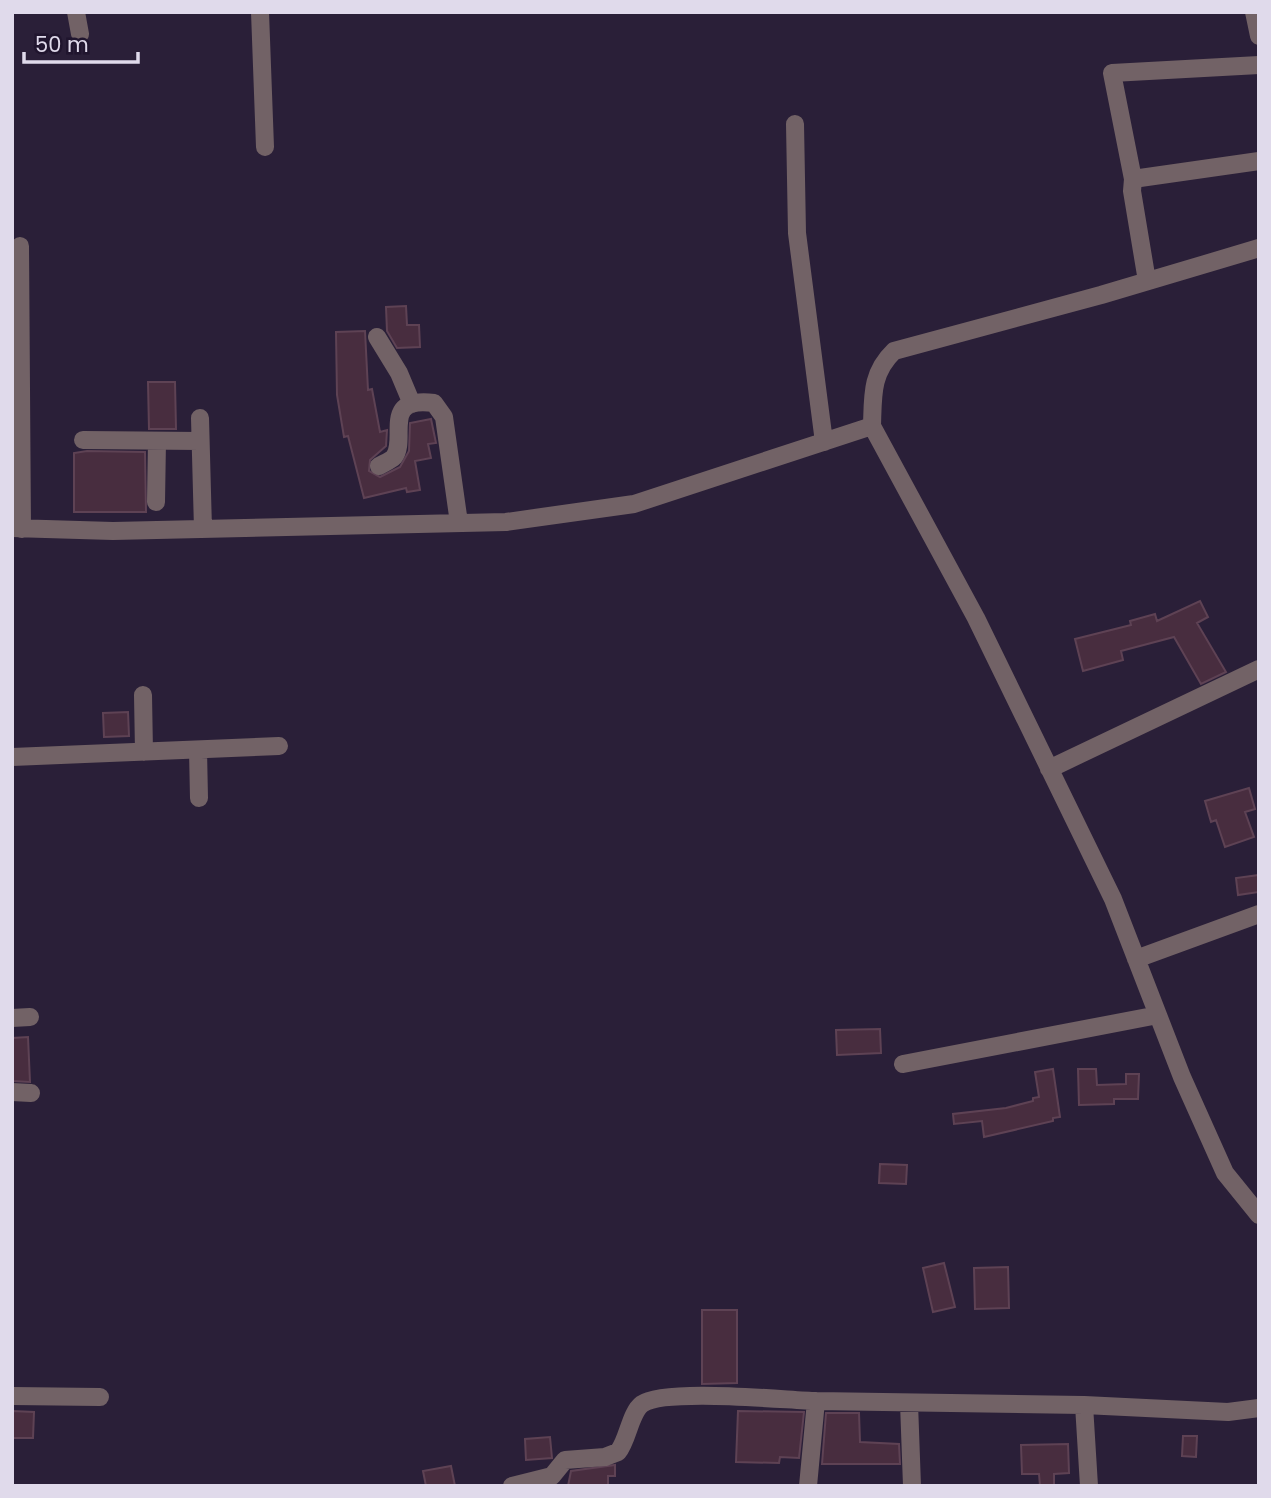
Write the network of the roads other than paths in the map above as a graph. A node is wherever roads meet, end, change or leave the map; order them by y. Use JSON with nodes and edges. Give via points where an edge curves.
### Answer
{"nodes":[{"id":1,"x":76,"y":12,"type":"edge"},
{"id":2,"x":260,"y":12,"type":"edge"},
{"id":3,"x":1254,"y":12,"type":"edge"},
{"id":4,"x":79,"y":34,"type":"dead end"},
{"id":5,"x":1259,"y":36,"type":"edge"},
{"id":6,"x":1259,"y":65,"type":"edge"},
{"id":7,"x":795,"y":124,"type":"dead end"},
{"id":8,"x":265,"y":147,"type":"dead end"},
{"id":9,"x":1259,"y":161,"type":"edge"},
{"id":10,"x":1133,"y":179,"type":"junction"},
{"id":11,"x":20,"y":246,"type":"dead end"},
{"id":12,"x":1259,"y":247,"type":"edge"},
{"id":13,"x":1147,"y":281,"type":"junction"},
{"id":14,"x":377,"y":337,"type":"dead end"},
{"id":15,"x":412,"y":404,"type":"junction"},
{"id":16,"x":200,"y":418,"type":"dead end"},
{"id":17,"x":872,"y":426,"type":"junction"},
{"id":18,"x":83,"y":440,"type":"dead end"},
{"id":19,"x":157,"y":441,"type":"junction"},
{"id":20,"x":200,"y":441,"type":"junction"},
{"id":21,"x":824,"y":442,"type":"junction"},
{"id":22,"x":379,"y":466,"type":"dead end"},
{"id":23,"x":156,"y":502,"type":"dead end"},
{"id":24,"x":459,"y":523,"type":"junction"},
{"id":25,"x":17,"y":528,"type":"edge"},
{"id":26,"x":203,"y":528,"type":"junction"},
{"id":27,"x":1259,"y":669,"type":"edge"},
{"id":28,"x":143,"y":695,"type":"dead end"},
{"id":29,"x":279,"y":746,"type":"dead end"},
{"id":30,"x":198,"y":750,"type":"junction"},
{"id":31,"x":144,"y":752,"type":"junction"},
{"id":32,"x":12,"y":757,"type":"edge"},
{"id":33,"x":1049,"y":769,"type":"junction"},
{"id":34,"x":199,"y":798,"type":"dead end"},
{"id":35,"x":1259,"y":914,"type":"edge"},
{"id":36,"x":1136,"y":959,"type":"junction"},
{"id":37,"x":1158,"y":1016,"type":"junction"},
{"id":38,"x":903,"y":1064,"type":"dead end"},
{"id":39,"x":12,"y":1092,"type":"edge"},
{"id":40,"x":31,"y":1093,"type":"dead end"},
{"id":41,"x":1259,"y":1215,"type":"edge"},
{"id":42,"x":12,"y":1396,"type":"edge"},
{"id":43,"x":100,"y":1397,"type":"dead end"},
{"id":44,"x":816,"y":1401,"type":"junction"},
{"id":45,"x":909,"y":1403,"type":"junction"},
{"id":46,"x":1084,"y":1405,"type":"junction"},
{"id":47,"x":1259,"y":1408,"type":"edge"},
{"id":48,"x":512,"y":1486,"type":"edge"},
{"id":49,"x":808,"y":1486,"type":"edge"},
{"id":50,"x":912,"y":1486,"type":"edge"},
{"id":51,"x":1090,"y":1486,"type":"edge"}],
"edges":[{"from":1,"to":4,"type":"street"},
{"from":2,"to":8,"type":"street"},
{"from":3,"to":5,"type":"street"},
{"from":6,"to":10,"type":"street","via":[[1112,73]]},
{"from":7,"to":21,"type":"street","via":[[797,233]]},
{"from":9,"to":10,"type":"street"},
{"from":10,"to":13,"type":"street"},
{"from":11,"to":25,"type":"street"},
{"from":12,"to":13,"type":"street"},
{"from":13,"to":17,"type":"street","via":[[894,351],[880,364],[873,386]]},
{"from":14,"to":15,"type":"street"},
{"from":15,"to":22,"type":"street","via":[[397,421],[396,452]]},
{"from":15,"to":24,"type":"street","via":[[434,403],[444,417]]},
{"from":16,"to":20,"type":"street"},
{"from":17,"to":21,"type":"street"},
{"from":17,"to":33,"type":"street","via":[[976,618]]},
{"from":18,"to":19,"type":"street"},
{"from":19,"to":20,"type":"street"},
{"from":19,"to":23,"type":"street"},
{"from":20,"to":26,"type":"street"},
{"from":21,"to":24,"type":"street","via":[[634,504],[506,523]]},
{"from":24,"to":26,"type":"street"},
{"from":25,"to":26,"type":"street"},
{"from":27,"to":33,"type":"street"},
{"from":28,"to":31,"type":"street"},
{"from":29,"to":30,"type":"street"},
{"from":30,"to":31,"type":"street"},
{"from":30,"to":34,"type":"street"},
{"from":31,"to":32,"type":"street"},
{"from":33,"to":36,"type":"street","via":[[1113,900]]},
{"from":35,"to":36,"type":"street"},
{"from":36,"to":37,"type":"street"},
{"from":37,"to":38,"type":"street"},
{"from":37,"to":41,"type":"street","via":[[1225,1173]]},
{"from":39,"to":40,"type":"street"},
{"from":42,"to":43,"type":"street"},
{"from":44,"to":45,"type":"street"},
{"from":44,"to":48,"type":"street","via":[[651,1399],[640,1406],[618,1452],[565,1460],[552,1476]]},
{"from":44,"to":49,"type":"street"},
{"from":45,"to":46,"type":"street"},
{"from":45,"to":50,"type":"street"},
{"from":46,"to":47,"type":"street","via":[[1228,1412]]},
{"from":46,"to":51,"type":"street"}]}
